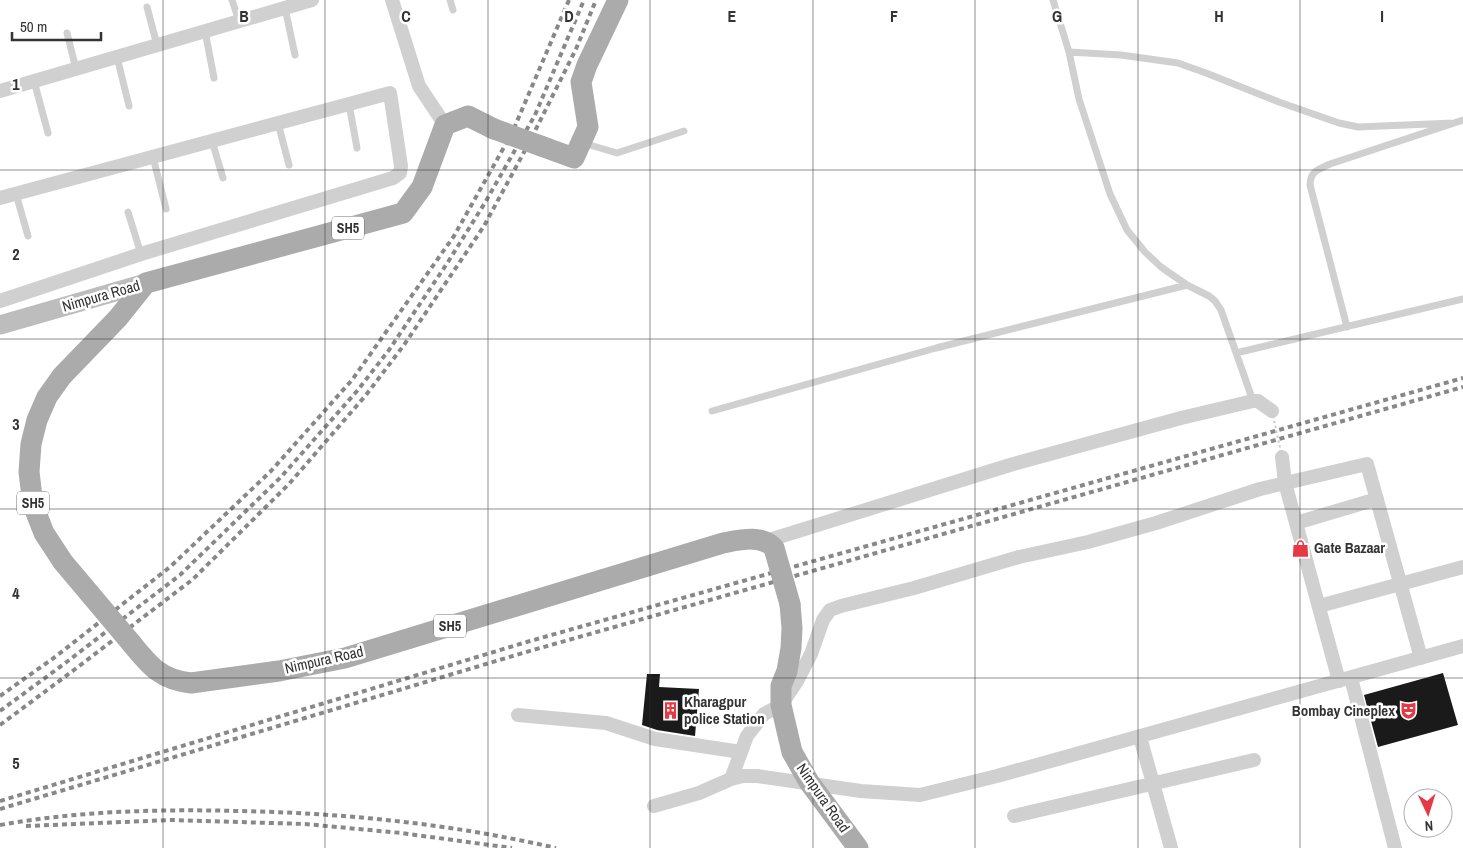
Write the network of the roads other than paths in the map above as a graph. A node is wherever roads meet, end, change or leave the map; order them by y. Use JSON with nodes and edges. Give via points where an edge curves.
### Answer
{"nodes":[{"id":1,"x":232,"y":0,"type":"edge"},
{"id":2,"x":312,"y":0,"type":"edge"},
{"id":3,"x":392,"y":0,"type":"edge"},
{"id":4,"x":450,"y":0,"type":"edge"},
{"id":5,"x":618,"y":0,"type":"edge"},
{"id":6,"x":1053,"y":0,"type":"edge"},
{"id":7,"x":147,"y":8,"type":"dead end"},
{"id":8,"x":285,"y":8,"type":"junction"},
{"id":9,"x":453,"y":10,"type":"dead end"},
{"id":10,"x":239,"y":21,"type":"junction"},
{"id":11,"x":205,"y":31,"type":"junction"},
{"id":12,"x":67,"y":33,"type":"dead end"},
{"id":13,"x":156,"y":45,"type":"junction"},
{"id":14,"x":1069,"y":52,"type":"junction"},
{"id":15,"x":296,"y":54,"type":"dead end"},
{"id":16,"x":117,"y":57,"type":"junction"},
{"id":17,"x":76,"y":69,"type":"junction"},
{"id":18,"x":214,"y":78,"type":"dead end"},
{"id":19,"x":34,"y":81,"type":"junction"},
{"id":20,"x":0,"y":91,"type":"edge"},
{"id":21,"x":349,"y":104,"type":"junction"},
{"id":22,"x":129,"y":106,"type":"dead end"},
{"id":23,"x":1463,"y":120,"type":"edge"},
{"id":24,"x":1454,"y":122,"type":"junction"},
{"id":25,"x":278,"y":123,"type":"junction"},
{"id":26,"x":445,"y":124,"type":"junction"},
{"id":27,"x":684,"y":131,"type":"dead end"},
{"id":28,"x":48,"y":133,"type":"dead end"},
{"id":29,"x":212,"y":141,"type":"junction"},
{"id":30,"x":581,"y":142,"type":"junction"},
{"id":31,"x":357,"y":148,"type":"dead end"},
{"id":32,"x":153,"y":157,"type":"junction"},
{"id":33,"x":289,"y":164,"type":"dead end"},
{"id":34,"x":223,"y":178,"type":"dead end"},
{"id":35,"x":16,"y":194,"type":"junction"},
{"id":36,"x":0,"y":198,"type":"edge"},
{"id":37,"x":166,"y":210,"type":"dead end"},
{"id":38,"x":128,"y":212,"type":"dead end"},
{"id":39,"x":28,"y":236,"type":"dead end"},
{"id":40,"x":141,"y":254,"type":"junction"},
{"id":41,"x":146,"y":283,"type":"junction"},
{"id":42,"x":1187,"y":284,"type":"junction"},
{"id":43,"x":1463,"y":299,"type":"edge"},
{"id":44,"x":0,"y":301,"type":"edge"},
{"id":45,"x":0,"y":326,"type":"edge"},
{"id":46,"x":1347,"y":327,"type":"junction"},
{"id":47,"x":1236,"y":352,"type":"junction"},
{"id":48,"x":1252,"y":401,"type":"junction"},
{"id":49,"x":712,"y":411,"type":"dead end"},
{"id":50,"x":1272,"y":411,"type":"road end"},
{"id":51,"x":1282,"y":457,"type":"road end"},
{"id":52,"x":1286,"y":484,"type":"junction"},
{"id":53,"x":1376,"y":499,"type":"junction"},
{"id":54,"x":1296,"y":523,"type":"junction"},
{"id":55,"x":770,"y":544,"type":"junction"},
{"id":56,"x":1463,"y":567,"type":"edge"},
{"id":57,"x":1400,"y":583,"type":"junction"},
{"id":58,"x":1319,"y":606,"type":"junction"},
{"id":59,"x":1463,"y":646,"type":"edge"},
{"id":60,"x":1421,"y":658,"type":"junction"},
{"id":61,"x":1345,"y":679,"type":"junction"},
{"id":62,"x":782,"y":705,"type":"junction"},
{"id":63,"x":518,"y":715,"type":"dead end"},
{"id":64,"x":1140,"y":737,"type":"junction"},
{"id":65,"x":741,"y":752,"type":"junction"},
{"id":66,"x":1254,"y":760,"type":"dead end"},
{"id":67,"x":731,"y":779,"type":"junction"},
{"id":68,"x":809,"y":782,"type":"junction"},
{"id":69,"x":1152,"y":783,"type":"junction"},
{"id":70,"x":654,"y":806,"type":"dead end"},
{"id":71,"x":1014,"y":816,"type":"dead end"},
{"id":72,"x":858,"y":848,"type":"edge"},
{"id":73,"x":1171,"y":848,"type":"edge"},
{"id":74,"x":1395,"y":848,"type":"edge"}],
"edges":[{"from":1,"to":10,"type":"lane"},
{"from":2,"to":8,"type":"street"},
{"from":3,"to":26,"type":"street","via":[[419,86]]},
{"from":4,"to":9,"type":"lane"},
{"from":5,"to":30,"type":"main road","via":[[582,82],[588,127]]},
{"from":6,"to":14,"type":"lane"},
{"from":7,"to":13,"type":"lane"},
{"from":8,"to":10,"type":"street"},
{"from":8,"to":15,"type":"lane"},
{"from":10,"to":11,"type":"street"},
{"from":11,"to":13,"type":"street"},
{"from":11,"to":18,"type":"lane"},
{"from":12,"to":17,"type":"lane"},
{"from":13,"to":16,"type":"street"},
{"from":14,"to":24,"type":"lane","via":[[1178,63],[1279,102],[1358,127]]},
{"from":14,"to":42,"type":"lane","via":[[1079,99],[1110,194],[1127,230],[1161,267]]},
{"from":16,"to":17,"type":"street"},
{"from":16,"to":22,"type":"lane"},
{"from":17,"to":19,"type":"street"},
{"from":19,"to":20,"type":"street"},
{"from":19,"to":28,"type":"lane"},
{"from":21,"to":25,"type":"street"},
{"from":21,"to":31,"type":"lane"},
{"from":21,"to":40,"type":"street","via":[[390,93],[400,173],[393,178]]},
{"from":23,"to":24,"type":"lane"},
{"from":24,"to":46,"type":"lane","via":[[1312,173],[1310,185]]},
{"from":25,"to":29,"type":"street"},
{"from":25,"to":33,"type":"lane"},
{"from":26,"to":30,"type":"main road","bridge":true,"via":[[468,116],[494,129],[574,158]]},
{"from":26,"to":41,"type":"main road","number":"SH5","via":[[422,187],[403,213]]},
{"from":27,"to":30,"type":"lane","via":[[617,153]]},
{"from":29,"to":32,"type":"street"},
{"from":29,"to":34,"type":"lane"},
{"from":32,"to":35,"type":"street"},
{"from":32,"to":37,"type":"lane"},
{"from":35,"to":36,"type":"street"},
{"from":35,"to":39,"type":"lane"},
{"from":38,"to":40,"type":"lane"},
{"from":40,"to":44,"type":"street"},
{"from":41,"to":45,"type":"main road","name":"Nimpura Road"},
{"from":41,"to":55,"type":"main road","name":"Nimpura Road","number":"SH5","bridge":true,"via":[[47,397],[31,444],[29,472],[33,505],[44,533],[63,562],[147,663],[159,674],[178,682],[191,683],[345,658],[723,543],[758,539]]},
{"from":42,"to":47,"type":"lane","via":[[1215,301]]},
{"from":42,"to":49,"type":"lane","via":[[936,348]]},
{"from":43,"to":46,"type":"lane"},
{"from":46,"to":47,"type":"lane"},
{"from":47,"to":48,"type":"lane"},
{"from":48,"to":50,"type":"street","via":[[1258,401]]},
{"from":48,"to":55,"type":"street","via":[[1010,465]]},
{"from":51,"to":52,"type":"street"},
{"from":52,"to":53,"type":"street","via":[[1367,464]]},
{"from":52,"to":54,"type":"street"},
{"from":52,"to":62,"type":"street","via":[[1260,489],[1096,540],[1019,557],[830,610],[811,654]]},
{"from":53,"to":54,"type":"street"},
{"from":53,"to":57,"type":"street"},
{"from":54,"to":58,"type":"street"},
{"from":55,"to":62,"type":"main road","name":"Nimpura Road","bridge":true,"via":[[790,604],[792,628],[792,648],[782,686]]},
{"from":56,"to":57,"type":"street"},
{"from":57,"to":58,"type":"street"},
{"from":57,"to":60,"type":"street"},
{"from":58,"to":61,"type":"street"},
{"from":59,"to":60,"type":"street"},
{"from":60,"to":61,"type":"street"},
{"from":61,"to":64,"type":"street"},
{"from":61,"to":74,"type":"street"},
{"from":62,"to":65,"type":"street","via":[[764,714],[756,723]]},
{"from":62,"to":68,"type":"main road","name":"Nimpura Road","via":[[792,752]]},
{"from":63,"to":65,"type":"street","via":[[599,722],[655,739]]},
{"from":64,"to":68,"type":"street","via":[[920,795],[861,791]]},
{"from":64,"to":69,"type":"street"},
{"from":65,"to":67,"type":"street"},
{"from":66,"to":69,"type":"street"},
{"from":67,"to":68,"type":"street","via":[[757,776]]},
{"from":67,"to":70,"type":"street","via":[[700,793]]},
{"from":68,"to":72,"type":"main road","name":"Nimpura Road"},
{"from":69,"to":71,"type":"street"},
{"from":69,"to":73,"type":"street"}]}
